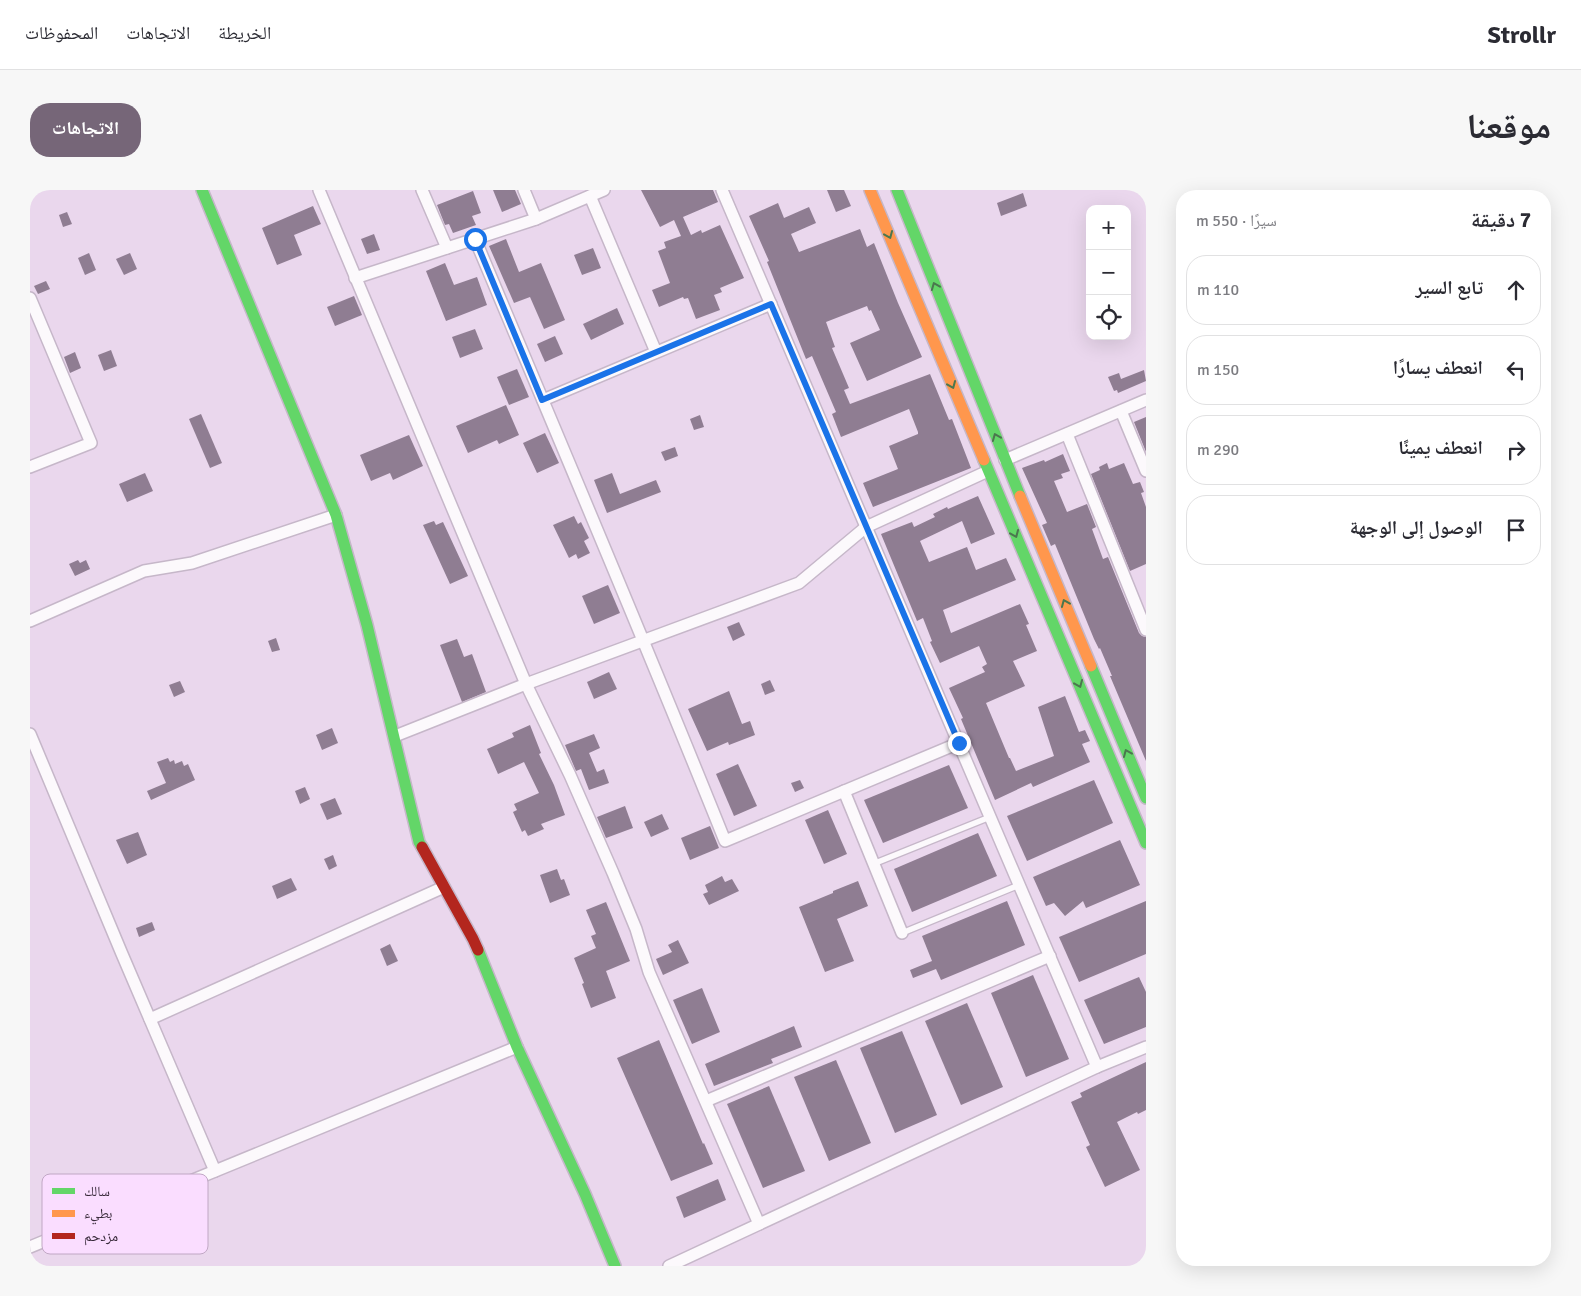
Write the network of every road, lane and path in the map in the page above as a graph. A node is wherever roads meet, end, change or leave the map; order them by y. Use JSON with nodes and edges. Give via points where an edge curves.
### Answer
{"nodes":[{"id":1,"x":202,"y":190,"type":"edge"},
{"id":2,"x":319,"y":190,"type":"edge"},
{"id":3,"x":422,"y":190,"type":"edge"},
{"id":4,"x":524,"y":190,"type":"edge"},
{"id":5,"x":604,"y":190,"type":"edge"},
{"id":6,"x":722,"y":190,"type":"edge"},
{"id":7,"x":870,"y":190,"type":"edge"},
{"id":8,"x":896,"y":190,"type":"edge"},
{"id":9,"x":590,"y":196,"type":"junction"},
{"id":10,"x":536,"y":219,"type":"junction"},
{"id":11,"x":475,"y":239,"type":"junction"},
{"id":12,"x":447,"y":248,"type":"junction"},
{"id":13,"x":355,"y":278,"type":"junction"},
{"id":14,"x":30,"y":298,"type":"edge"},
{"id":15,"x":771,"y":304,"type":"junction"},
{"id":16,"x":656,"y":352,"type":"junction"},
{"id":17,"x":542,"y":400,"type":"junction"},
{"id":18,"x":1146,"y":400,"type":"edge"},
{"id":19,"x":1121,"y":411,"type":"junction"},
{"id":20,"x":1067,"y":434,"type":"junction"},
{"id":21,"x":1005,"y":460,"type":"junction"},
{"id":22,"x":30,"y":467,"type":"edge"},
{"id":23,"x":988,"y":471,"type":"junction"},
{"id":24,"x":1146,"y":471,"type":"edge"},
{"id":25,"x":336,"y":515,"type":"junction"},
{"id":26,"x":866,"y":527,"type":"junction"},
{"id":27,"x":30,"y":621,"type":"edge"},
{"id":28,"x":1146,"y":630,"type":"edge"},
{"id":29,"x":644,"y":640,"type":"junction"},
{"id":30,"x":526,"y":684,"type":"junction"},
{"id":31,"x":30,"y":734,"type":"edge"},
{"id":32,"x":394,"y":736,"type":"junction"},
{"id":33,"x":959,"y":743,"type":"junction"},
{"id":34,"x":844,"y":791,"type":"junction"},
{"id":35,"x":1146,"y":798,"type":"edge"},
{"id":36,"x":990,"y":817,"type":"junction"},
{"id":37,"x":1146,"y":843,"type":"edge"},
{"id":38,"x":874,"y":864,"type":"junction"},
{"id":39,"x":1019,"y":885,"type":"junction"},
{"id":40,"x":444,"y":887,"type":"junction"},
{"id":41,"x":902,"y":933,"type":"joint"},
{"id":42,"x":1050,"y":956,"type":"junction"},
{"id":43,"x":150,"y":1019,"type":"junction"},
{"id":44,"x":516,"y":1047,"type":"junction"},
{"id":45,"x":1146,"y":1047,"type":"edge"},
{"id":46,"x":1097,"y":1067,"type":"junction"},
{"id":47,"x":706,"y":1101,"type":"junction"},
{"id":48,"x":215,"y":1170,"type":"junction"},
{"id":49,"x":205,"y":1174,"type":"edge"},
{"id":50,"x":759,"y":1224,"type":"junction"},
{"id":51,"x":42,"y":1242,"type":"edge"},
{"id":52,"x":30,"y":1247,"type":"edge"},
{"id":53,"x":615,"y":1266,"type":"edge"},
{"id":54,"x":670,"y":1266,"type":"edge"}],
"edges":[{"from":1,"to":25,"type":"street"},
{"from":2,"to":13,"type":"street"},
{"from":3,"to":12,"type":"street"},
{"from":4,"to":10,"type":"street"},
{"from":5,"to":9,"type":"street"},
{"from":6,"to":15,"type":"street"},
{"from":7,"to":23,"type":"street","one_way":true},
{"from":21,"to":8,"type":"street","one_way":true},
{"from":9,"to":10,"type":"street"},
{"from":9,"to":16,"type":"street"},
{"from":10,"to":11,"type":"street"},
{"from":11,"to":12,"type":"street"},
{"from":11,"to":17,"type":"street"},
{"from":12,"to":13,"type":"street"},
{"from":13,"to":30,"type":"street"},
{"from":14,"to":22,"type":"street","via":[[91,443]]},
{"from":15,"to":16,"type":"street"},
{"from":15,"to":26,"type":"street"},
{"from":16,"to":17,"type":"street"},
{"from":17,"to":29,"type":"street"},
{"from":18,"to":19,"type":"street"},
{"from":19,"to":20,"type":"street"},
{"from":19,"to":24,"type":"street"},
{"from":20,"to":21,"type":"street"},
{"from":20,"to":28,"type":"street"},
{"from":35,"to":21,"type":"street","one_way":true},
{"from":23,"to":26,"type":"street"},
{"from":23,"to":37,"type":"street","one_way":true},
{"from":25,"to":27,"type":"street","via":[[192,563],[144,571]]},
{"from":25,"to":32,"type":"street"},
{"from":26,"to":29,"type":"street","via":[[799,583]]},
{"from":26,"to":33,"type":"street"},
{"from":29,"to":30,"type":"street"},
{"from":29,"to":34,"type":"street","via":[[725,841]]},
{"from":30,"to":32,"type":"street"},
{"from":30,"to":47,"type":"street","via":[[613,873],[650,972]]},
{"from":31,"to":43,"type":"street"},
{"from":32,"to":40,"type":"street","via":[[419,842]]},
{"from":33,"to":34,"type":"street"},
{"from":33,"to":36,"type":"street"},
{"from":34,"to":38,"type":"street"},
{"from":36,"to":38,"type":"lane"},
{"from":36,"to":39,"type":"street"},
{"from":38,"to":41,"type":"street"},
{"from":39,"to":41,"type":"lane"},
{"from":39,"to":42,"type":"street"},
{"from":40,"to":43,"type":"street"},
{"from":40,"to":44,"type":"street","via":[[473,939]]},
{"from":42,"to":46,"type":"street"},
{"from":42,"to":47,"type":"street"},
{"from":43,"to":48,"type":"street"},
{"from":44,"to":48,"type":"street"},
{"from":44,"to":53,"type":"street"},
{"from":45,"to":46,"type":"street"},
{"from":46,"to":50,"type":"street"},
{"from":47,"to":50,"type":"street"},
{"from":48,"to":49,"type":"street"},
{"from":50,"to":54,"type":"street"},
{"from":51,"to":52,"type":"street"}]}
